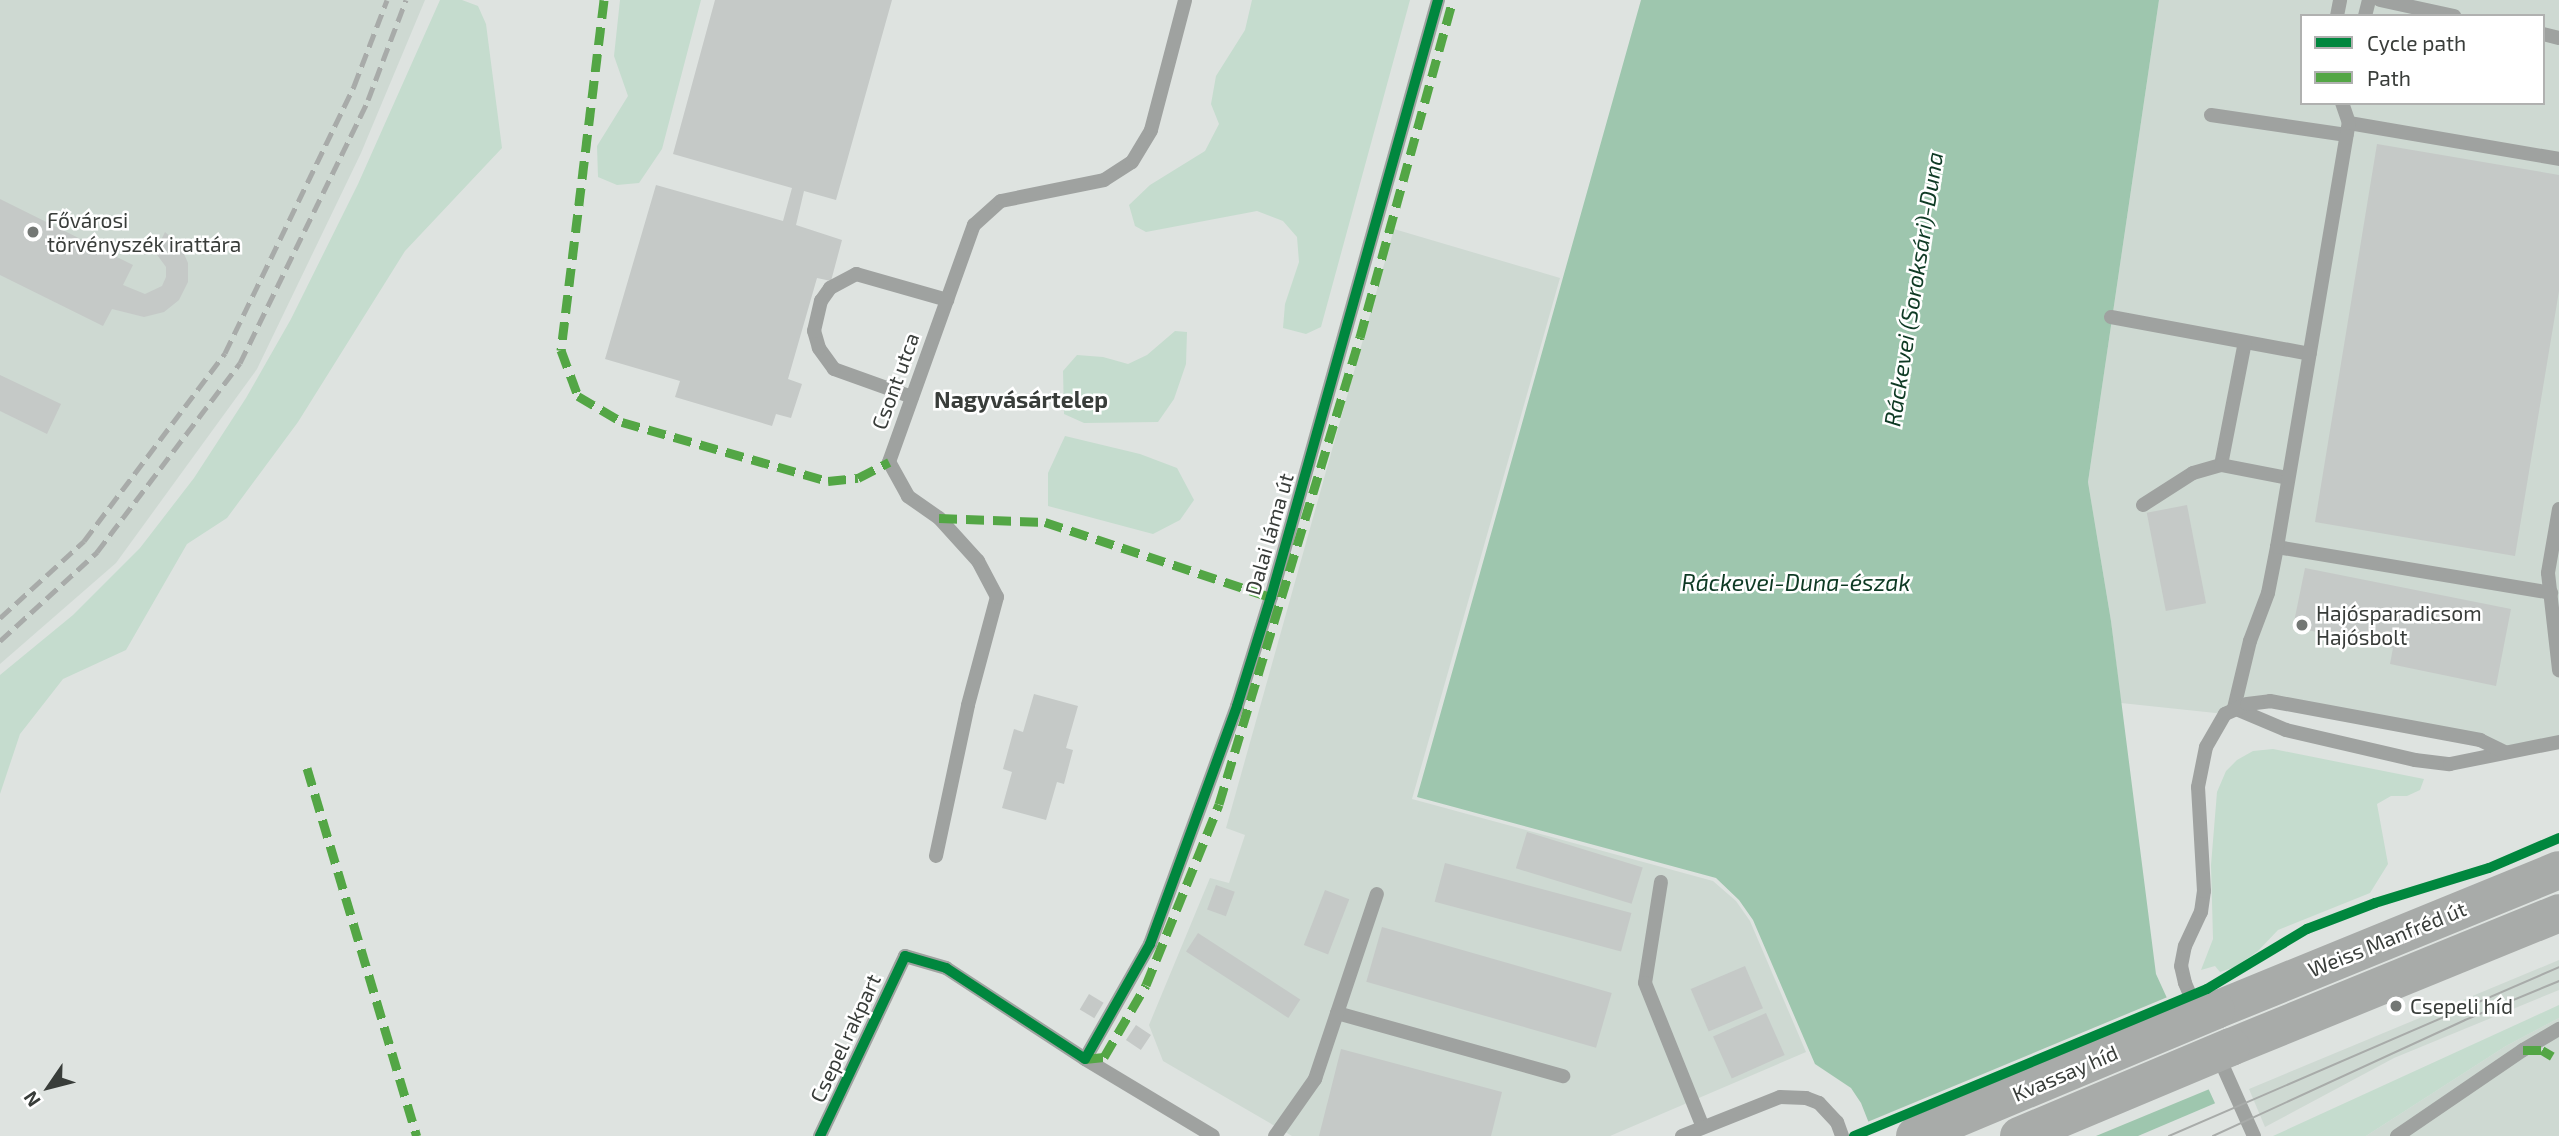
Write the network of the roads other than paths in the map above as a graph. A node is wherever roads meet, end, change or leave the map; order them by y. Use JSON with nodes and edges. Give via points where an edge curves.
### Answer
{"nodes":[{"id":1,"x":1185,"y":0,"type":"edge"},
{"id":2,"x":1438,"y":0,"type":"edge"},
{"id":3,"x":2380,"y":0,"type":"edge"},
{"id":4,"x":2434,"y":14,"type":"edge"},
{"id":5,"x":2342,"y":105,"type":"edge"},
{"id":6,"x":2210,"y":115,"type":"dead end"},
{"id":7,"x":2348,"y":129,"type":"junction"},
{"id":8,"x":2559,"y":159,"type":"edge"},
{"id":9,"x":947,"y":300,"type":"junction"},
{"id":10,"x":2111,"y":317,"type":"dead end"},
{"id":11,"x":2245,"y":342,"type":"junction"},
{"id":12,"x":2310,"y":354,"type":"junction"},
{"id":13,"x":912,"y":397,"type":"junction"},
{"id":14,"x":2221,"y":465,"type":"junction"},
{"id":15,"x":2288,"y":478,"type":"junction"},
{"id":16,"x":2143,"y":505,"type":"dead end"},
{"id":17,"x":2559,"y":509,"type":"edge"},
{"id":18,"x":2277,"y":547,"type":"junction"},
{"id":19,"x":2551,"y":593,"type":"junction"},
{"id":20,"x":2559,"y":670,"type":"edge"},
{"id":21,"x":2234,"y":708,"type":"junction"},
{"id":22,"x":2559,"y":742,"type":"edge"},
{"id":23,"x":2505,"y":752,"type":"junction"},
{"id":24,"x":936,"y":856,"type":"dead end"},
{"id":25,"x":2559,"y":870,"type":"edge"},
{"id":26,"x":1661,"y":881,"type":"dead end"},
{"id":27,"x":1377,"y":894,"type":"dead end"},
{"id":28,"x":2559,"y":913,"type":"edge"},
{"id":29,"x":2216,"y":1010,"type":"joint"},
{"id":30,"x":1338,"y":1013,"type":"junction"},
{"id":31,"x":2559,"y":1029,"type":"edge"},
{"id":32,"x":2231,"y":1047,"type":"joint"},
{"id":33,"x":1085,"y":1059,"type":"junction"},
{"id":34,"x":1563,"y":1076,"type":"dead end"},
{"id":35,"x":1703,"y":1127,"type":"junction"},
{"id":36,"x":820,"y":1136,"type":"edge"},
{"id":37,"x":1213,"y":1136,"type":"edge"},
{"id":38,"x":1275,"y":1136,"type":"edge"},
{"id":39,"x":1682,"y":1136,"type":"edge"},
{"id":40,"x":1842,"y":1136,"type":"edge"},
{"id":41,"x":1915,"y":1136,"type":"edge"},
{"id":42,"x":2019,"y":1136,"type":"edge"},
{"id":43,"x":2254,"y":1136,"type":"edge"},
{"id":44,"x":2397,"y":1136,"type":"edge"}],
"edges":[{"from":1,"to":9,"type":"lane","name":"Csont utca","via":[[1151,130],[1132,162],[1104,180],[1001,201],[974,225]]},
{"from":2,"to":33,"type":"lane","name":"Dalai láma út","via":[[1237,706],[1150,944]]},
{"from":3,"to":4,"type":"lane"},
{"from":5,"to":7,"type":"lane"},
{"from":6,"to":7,"type":"lane"},
{"from":7,"to":8,"type":"lane"},
{"from":7,"to":12,"type":"lane"},
{"from":9,"to":13,"type":"lane","name":"Csont utca"},
{"from":9,"to":13,"type":"lane","via":[[856,274],[830,289],[821,301],[814,331],[834,369]]},
{"from":10,"to":11,"type":"lane"},
{"from":11,"to":12,"type":"lane"},
{"from":11,"to":14,"type":"lane"},
{"from":12,"to":15,"type":"lane"},
{"from":13,"to":24,"type":"lane","name":"Csont utca","via":[[889,462],[908,496],[939,518],[978,561],[997,597]]},
{"from":14,"to":15,"type":"lane"},
{"from":14,"to":16,"type":"lane","via":[[2193,473]]},
{"from":15,"to":18,"type":"lane"},
{"from":17,"to":19,"type":"lane","via":[[2549,573]]},
{"from":18,"to":19,"type":"lane"},
{"from":18,"to":21,"type":"lane"},
{"from":19,"to":20,"type":"lane"},
{"from":21,"to":23,"type":"lane","via":[[2270,701],[2480,740]]},
{"from":21,"to":23,"type":"lane","via":[[2286,730],[2415,760],[2449,764]]},
{"from":21,"to":43,"type":"lane","via":[[2225,714],[2206,747],[2198,787],[2204,891],[2181,966]]},
{"from":22,"to":23,"type":"lane"},
{"from":25,"to":29,"type":"main road","name":"Weiss Manfréd út"},
{"from":26,"to":35,"type":"lane","via":[[1645,983]]},
{"from":27,"to":30,"type":"lane"},
{"from":28,"to":32,"type":"main road","name":"Weiss Manfréd út"},
{"from":29,"to":41,"type":"main road","name":"Kvassay híd","bridge":true},
{"from":30,"to":34,"type":"lane"},
{"from":30,"to":38,"type":"lane","via":[[1315,1079]]},
{"from":31,"to":44,"type":"lane"},
{"from":32,"to":42,"type":"main road","name":"Kvassay híd","bridge":true},
{"from":33,"to":36,"type":"lane","name":"Csepel rakpart","via":[[946,968],[905,956]]},
{"from":33,"to":37,"type":"lane"},
{"from":35,"to":39,"type":"lane"},
{"from":35,"to":40,"type":"lane","via":[[1780,1097],[1806,1098],[1830,1112]]}]}
